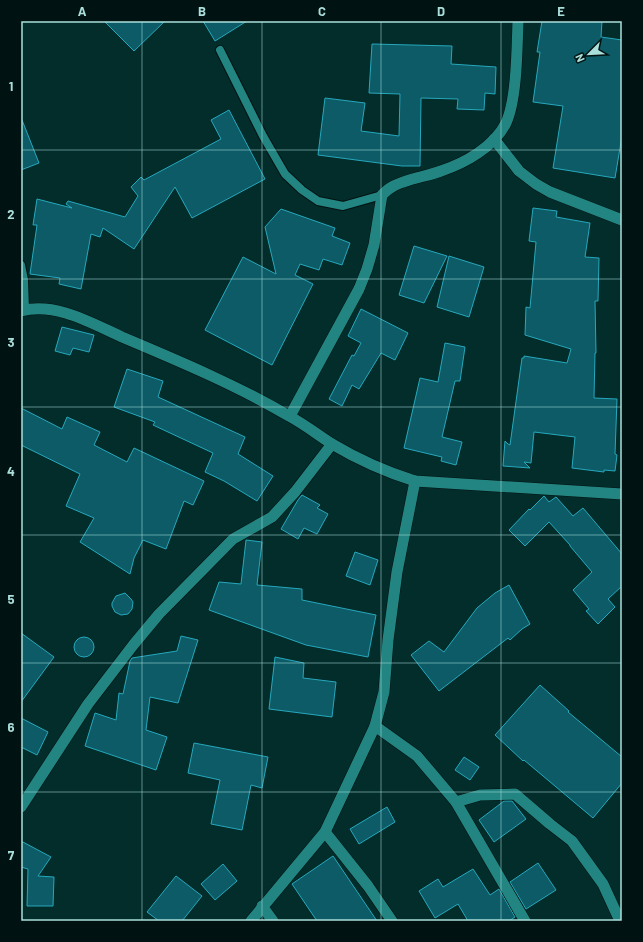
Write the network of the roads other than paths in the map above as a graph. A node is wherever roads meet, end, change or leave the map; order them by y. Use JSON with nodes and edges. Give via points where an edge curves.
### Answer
{"nodes":[{"id":1,"x":518,"y":21,"type":"edge"},
{"id":2,"x":220,"y":50,"type":"dead end"},
{"id":3,"x":494,"y":139,"type":"junction"},
{"id":4,"x":382,"y":195,"type":"junction"},
{"id":5,"x":622,"y":220,"type":"edge"},
{"id":6,"x":21,"y":265,"type":"edge"},
{"id":7,"x":23,"y":310,"type":"edge"},
{"id":8,"x":290,"y":416,"type":"junction"},
{"id":9,"x":332,"y":444,"type":"junction"},
{"id":10,"x":415,"y":481,"type":"junction"},
{"id":11,"x":622,"y":494,"type":"edge"},
{"id":12,"x":375,"y":726,"type":"junction"},
{"id":13,"x":456,"y":802,"type":"junction"},
{"id":14,"x":21,"y":807,"type":"edge"},
{"id":15,"x":325,"y":832,"type":"junction"},
{"id":16,"x":262,"y":906,"type":"junction"},
{"id":17,"x":251,"y":921,"type":"edge"},
{"id":18,"x":273,"y":921,"type":"edge"},
{"id":19,"x":392,"y":921,"type":"edge"},
{"id":20,"x":525,"y":921,"type":"edge"},
{"id":21,"x":620,"y":921,"type":"edge"}],
"edges":[{"from":1,"to":3,"type":"street","via":[[512,100],[506,123]]},
{"from":2,"to":4,"type":"lane","via":[[285,174],[302,190],[318,202],[343,206]]},
{"from":3,"to":4,"type":"street","via":[[480,152],[462,162],[393,186]]},
{"from":3,"to":5,"type":"street","via":[[519,171],[536,184]]},
{"from":4,"to":8,"type":"street","via":[[374,245],[359,289]]},
{"from":6,"to":7,"type":"lane","via":[[24,280]]},
{"from":7,"to":8,"type":"street","via":[[42,309],[68,314],[233,385]]},
{"from":8,"to":9,"type":"street"},
{"from":9,"to":10,"type":"street","via":[[391,473]]},
{"from":9,"to":14,"type":"street","via":[[272,517],[233,539],[159,614],[88,704]]},
{"from":10,"to":11,"type":"street"},
{"from":10,"to":12,"type":"street","via":[[397,572],[384,692]]},
{"from":12,"to":13,"type":"street","via":[[417,756]]},
{"from":12,"to":15,"type":"street"},
{"from":13,"to":20,"type":"street"},
{"from":13,"to":21,"type":"street","via":[[480,795],[515,794],[572,841],[603,884]]},
{"from":15,"to":16,"type":"street"},
{"from":15,"to":19,"type":"street"},
{"from":16,"to":17,"type":"street"},
{"from":16,"to":18,"type":"street"}]}
